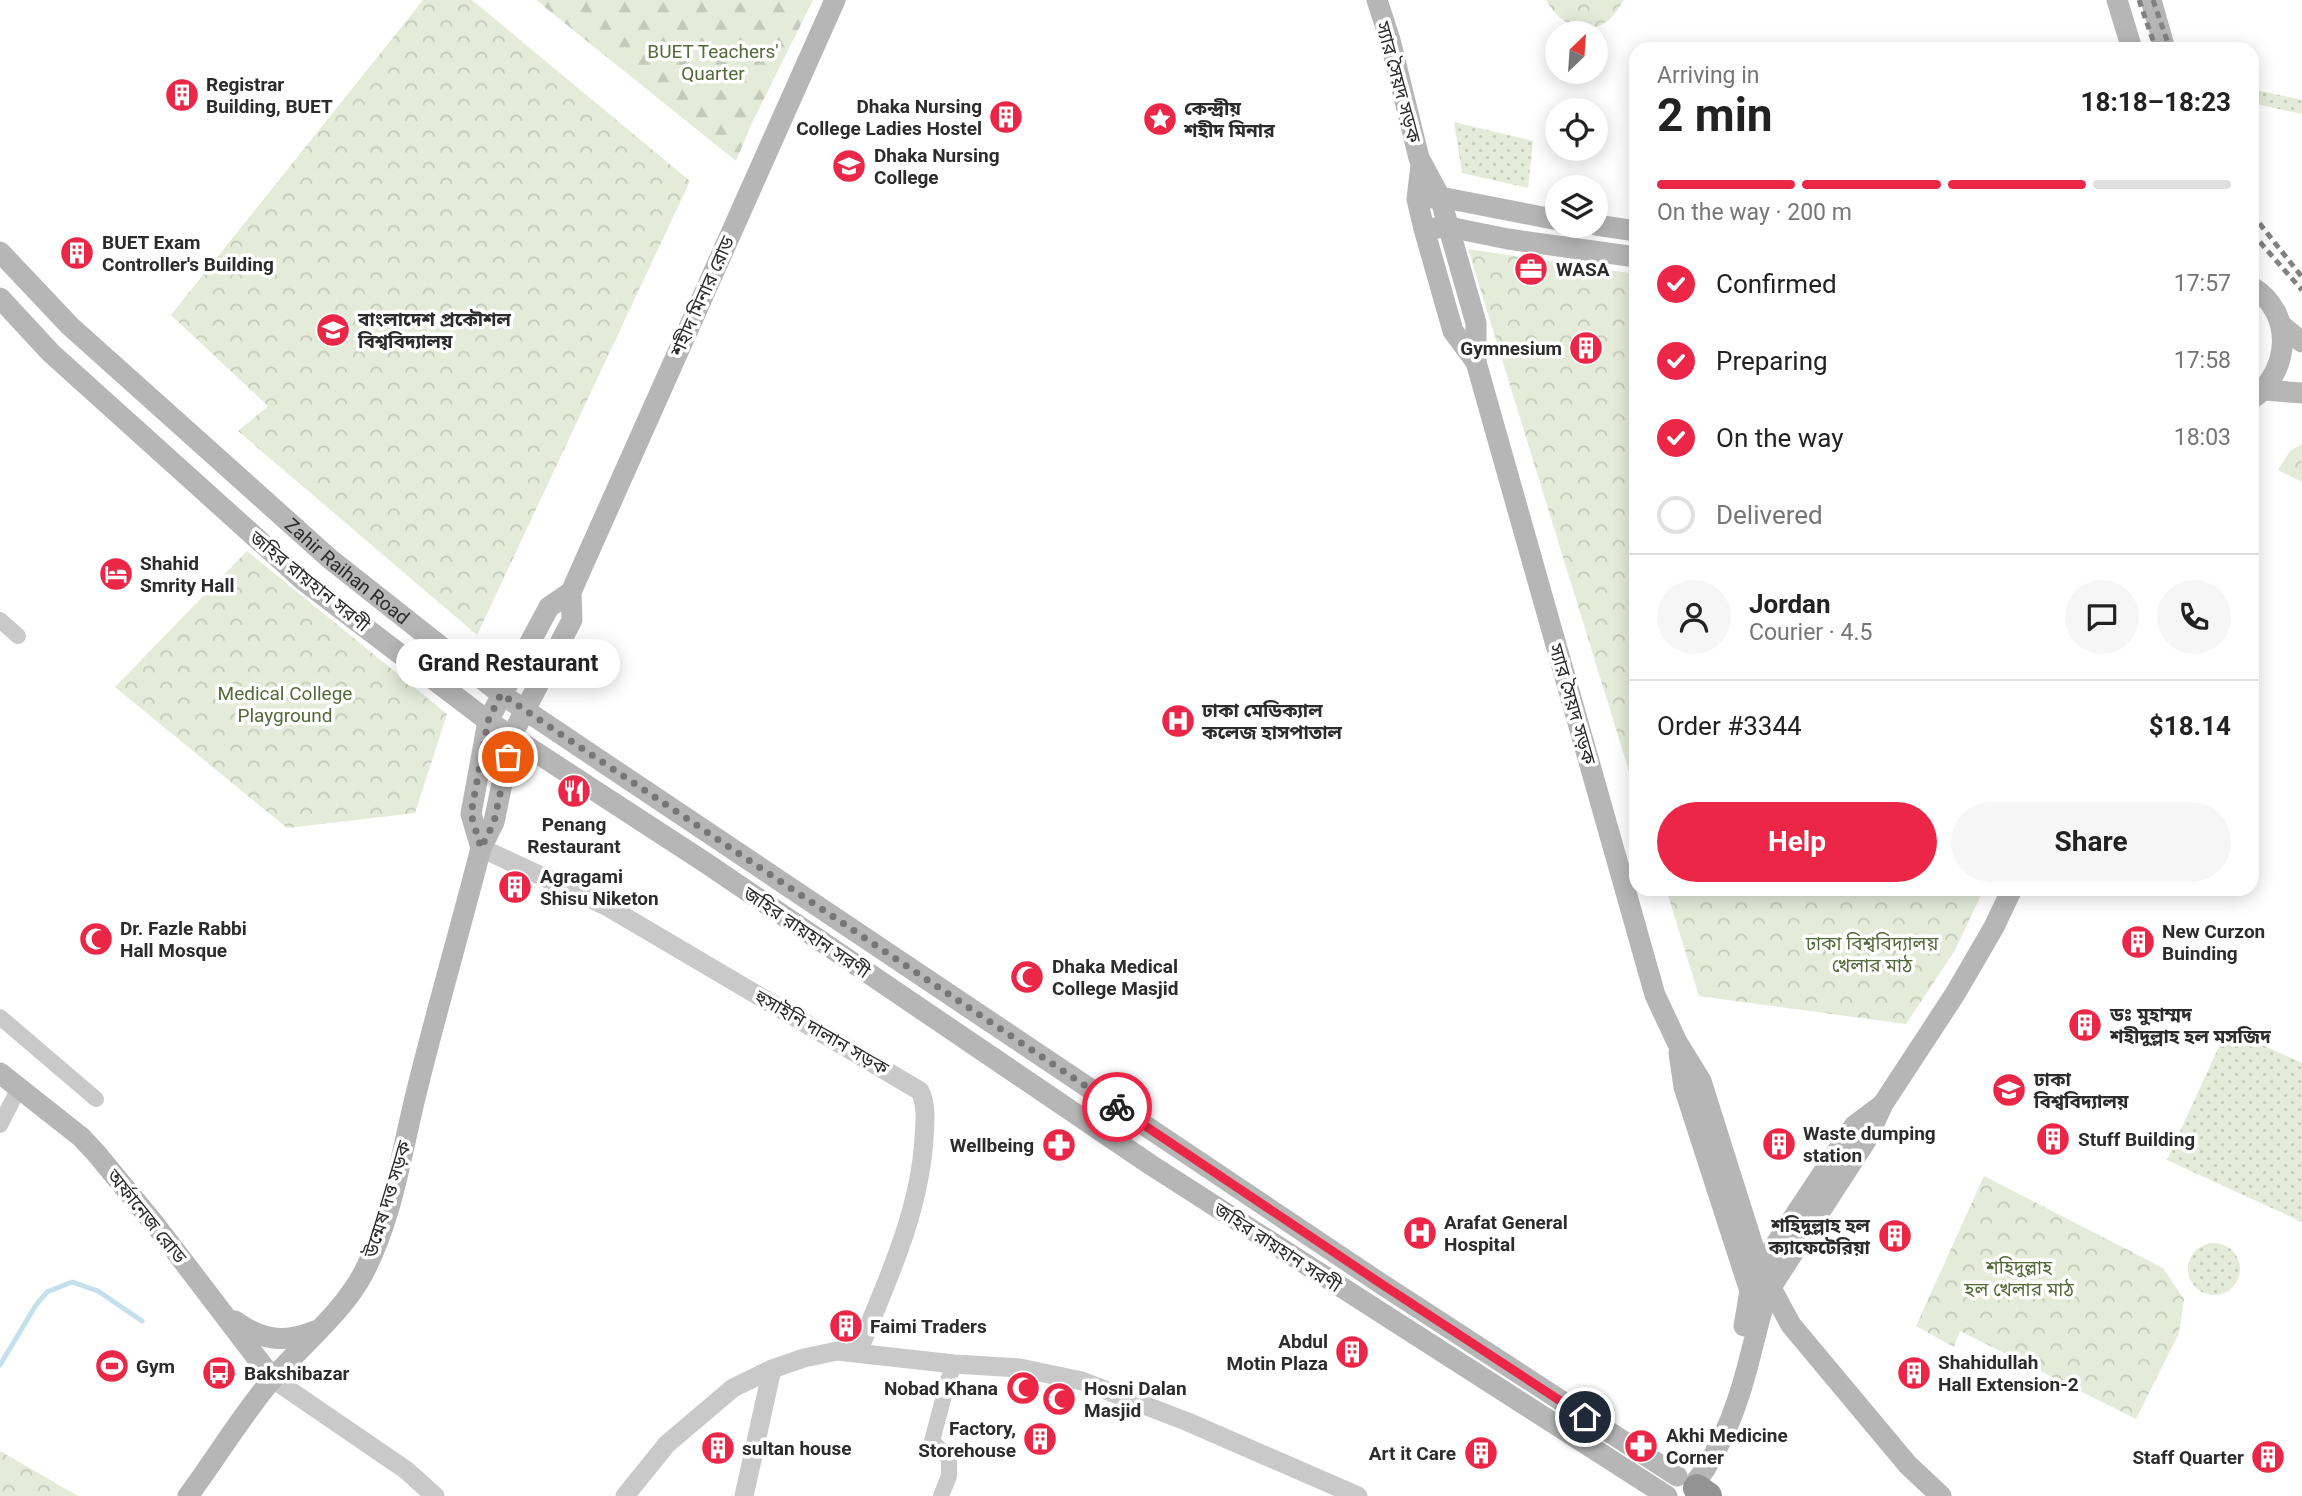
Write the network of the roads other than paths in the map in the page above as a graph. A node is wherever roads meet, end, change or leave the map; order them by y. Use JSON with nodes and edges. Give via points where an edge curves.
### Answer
{"nodes":[{"id":1,"x":835,"y":0,"type":"edge"},
{"id":2,"x":1377,"y":0,"type":"edge"},
{"id":3,"x":2117,"y":0,"type":"edge"},
{"id":4,"x":2151,"y":0,"type":"edge"},
{"id":5,"x":2130,"y":42,"type":"edge"},
{"id":6,"x":2163,"y":42,"type":"edge"},
{"id":7,"x":1421,"y":165,"type":"junction"},
{"id":8,"x":1440,"y":197,"type":"junction"},
{"id":9,"x":1417,"y":199,"type":"junction"},
{"id":10,"x":1545,"y":217,"type":"edge"},
{"id":11,"x":1449,"y":227,"type":"junction"},
{"id":12,"x":1608,"y":227,"type":"edge"},
{"id":13,"x":1424,"y":229,"type":"junction"},
{"id":14,"x":1629,"y":230,"type":"edge"},
{"id":15,"x":0,"y":252,"type":"edge"},
{"id":16,"x":1629,"y":256,"type":"edge"},
{"id":17,"x":2259,"y":293,"type":"edge"},
{"id":18,"x":0,"y":298,"type":"edge"},
{"id":19,"x":2281,"y":325,"type":"junction"},
{"id":20,"x":2302,"y":342,"type":"edge"},
{"id":21,"x":1476,"y":362,"type":"junction"},
{"id":22,"x":2259,"y":393,"type":"edge"},
{"id":23,"x":2259,"y":394,"type":"edge"},
{"id":24,"x":2302,"y":394,"type":"edge"},
{"id":25,"x":570,"y":592,"type":"junction"},
{"id":26,"x":0,"y":620,"type":"edge"},
{"id":27,"x":19,"y":636,"type":"dead end"},
{"id":28,"x":501,"y":694,"type":"junction"},
{"id":29,"x":525,"y":708,"type":"junction"},
{"id":30,"x":488,"y":721,"type":"junction"},
{"id":31,"x":512,"y":735,"type":"junction"},
{"id":32,"x":481,"y":848,"type":"junction"},
{"id":33,"x":2009,"y":896,"type":"edge"},
{"id":34,"x":0,"y":1017,"type":"edge"},
{"id":35,"x":1677,"y":1042,"type":"junction"},
{"id":36,"x":0,"y":1073,"type":"edge"},
{"id":37,"x":19,"y":1088,"type":"junction"},
{"id":38,"x":96,"y":1099,"type":"dead end"},
{"id":39,"x":1883,"y":1104,"type":"junction"},
{"id":40,"x":0,"y":1125,"type":"edge"},
{"id":41,"x":1760,"y":1268,"type":"junction"},
{"id":42,"x":1761,"y":1295,"type":"junction"},
{"id":43,"x":222,"y":1311,"type":"junction"},
{"id":44,"x":318,"y":1330,"type":"junction"},
{"id":45,"x":858,"y":1352,"type":"junction"},
{"id":46,"x":954,"y":1364,"type":"junction"},
{"id":47,"x":772,"y":1369,"type":"junction"},
{"id":48,"x":273,"y":1378,"type":"junction"},
{"id":49,"x":1687,"y":1488,"type":"edge"},
{"id":50,"x":188,"y":1496,"type":"edge"},
{"id":51,"x":435,"y":1496,"type":"edge"},
{"id":52,"x":625,"y":1496,"type":"edge"},
{"id":53,"x":744,"y":1496,"type":"edge"},
{"id":54,"x":941,"y":1496,"type":"edge"},
{"id":55,"x":1358,"y":1496,"type":"edge"},
{"id":56,"x":1941,"y":1496,"type":"edge"}],
"edges":[{"from":1,"to":25,"type":"main road","name":"শহীদ মিনার রোড"},
{"from":2,"to":7,"type":"main road","name":"স্যার সৈয়দ সড়ক"},
{"from":3,"to":5,"type":"main road"},
{"from":4,"to":6,"type":"main road"},
{"from":7,"to":8,"type":"main road","name":"স্যার সৈয়দ সড়ক"},
{"from":7,"to":9,"type":"main road","name":"স্যার সৈয়দ সড়ক"},
{"from":8,"to":9,"type":"main road"},
{"from":8,"to":10,"type":"main road"},
{"from":8,"to":11,"type":"main road","name":"স্যার সৈয়দ সড়ক"},
{"from":9,"to":13,"type":"main road","name":"স্যার সৈয়দ সড়ক"},
{"from":11,"to":13,"type":"main road"},
{"from":11,"to":16,"type":"main road"},
{"from":11,"to":21,"type":"main road","name":"স্যার সৈয়দ সড়ক","via":[[1476,323]]},
{"from":12,"to":14,"type":"main road"},
{"from":13,"to":21,"type":"main road","name":"স্যার সৈয়দ সড়ক","via":[[1453,331]]},
{"from":15,"to":28,"type":"main road","name":"Zahir Raihan Road","via":[[70,326],[330,559]]},
{"from":17,"to":19,"type":"main road","via":[[2272,305]]},
{"from":18,"to":30,"type":"main road","name":"জহির রায়হান সরণী","via":[[51,353],[304,581]]},
{"from":19,"to":20,"type":"main road"},
{"from":19,"to":22,"type":"main road","via":[[2283,348],[2278,370]]},
{"from":21,"to":35,"type":"main road","name":"স্যার সৈয়দ সড়ক","via":[[1655,995]]},
{"from":23,"to":24,"type":"main road"},
{"from":25,"to":28,"type":"main road","name":"শহীদ মিনার রোড","via":[[549,607]]},
{"from":25,"to":29,"type":"main road","name":"শহীদ মিনার রোড","via":[[572,620]]},
{"from":26,"to":27,"type":"street"},
{"from":28,"to":29,"type":"main road","name":"Zahir Raihan Road"},
{"from":28,"to":30,"type":"main road"},
{"from":29,"to":31,"type":"main road","name":"উন্মেষ দত্ত সড়ক"},
{"from":29,"to":49,"type":"main road","name":"Zahir Raihan Road"},
{"from":30,"to":31,"type":"main road","name":"জহির রায়হান সরণী"},
{"from":30,"to":32,"type":"main road","via":[[471,814]]},
{"from":31,"to":32,"type":"main road","name":"উন্মেষ দত্ত সড়ক","via":[[494,822]]},
{"from":31,"to":49,"type":"main road","name":"জহির রায়হান সরণী","via":[[1151,1165]]},
{"from":32,"to":44,"type":"main road","name":"উন্মেষ দত্ত সড়ক","via":[[387,1214],[355,1287]]},
{"from":32,"to":45,"type":"street","name":"হুসাইনি দালান সড়ক","via":[[608,907],[920,1091],[926,1116],[919,1188]]},
{"from":33,"to":39,"type":"main road","via":[[1955,994]]},
{"from":34,"to":38,"type":"street"},
{"from":35,"to":41,"type":"main road","name":"স্যার সৈয়দ সড়ক","via":[[1701,1081]]},
{"from":35,"to":42,"type":"main road","name":"স্যার সৈয়দ সড়ক","via":[[1684,1087]]},
{"from":36,"to":37,"type":"main road","name":"অর্ফানেজ রোড"},
{"from":37,"to":40,"type":"street"},
{"from":37,"to":43,"type":"main road","name":"অর্ফানেজ রোড","via":[[96,1153]]},
{"from":39,"to":41,"type":"main road","via":[[1854,1126]]},
{"from":39,"to":42,"type":"main road","via":[[1867,1139]]},
{"from":41,"to":42,"type":"main road","name":"স্যার সৈয়দ সড়ক"},
{"from":42,"to":49,"type":"main road","via":[[1720,1417]]},
{"from":42,"to":56,"type":"main road","via":[[1908,1465]]},
{"from":43,"to":44,"type":"main road","via":[[264,1338],[288,1339]]},
{"from":43,"to":48,"type":"main road","name":"অর্ফানেজ রোড"},
{"from":44,"to":48,"type":"main road","name":"উন্মেষ দত্ত সড়ক"},
{"from":45,"to":46,"type":"street"},
{"from":45,"to":47,"type":"street","via":[[837,1351]]},
{"from":46,"to":54,"type":"street","via":[[932,1441],[949,1460]]},
{"from":46,"to":55,"type":"street","via":[[1020,1368],[1082,1381]]},
{"from":47,"to":52,"type":"street","via":[[733,1388],[701,1413],[667,1444]]},
{"from":47,"to":53,"type":"street"},
{"from":48,"to":50,"type":"main road","name":"উন্মেষ দত্ত সড়ক"},
{"from":48,"to":51,"type":"street","via":[[406,1470]]}]}
